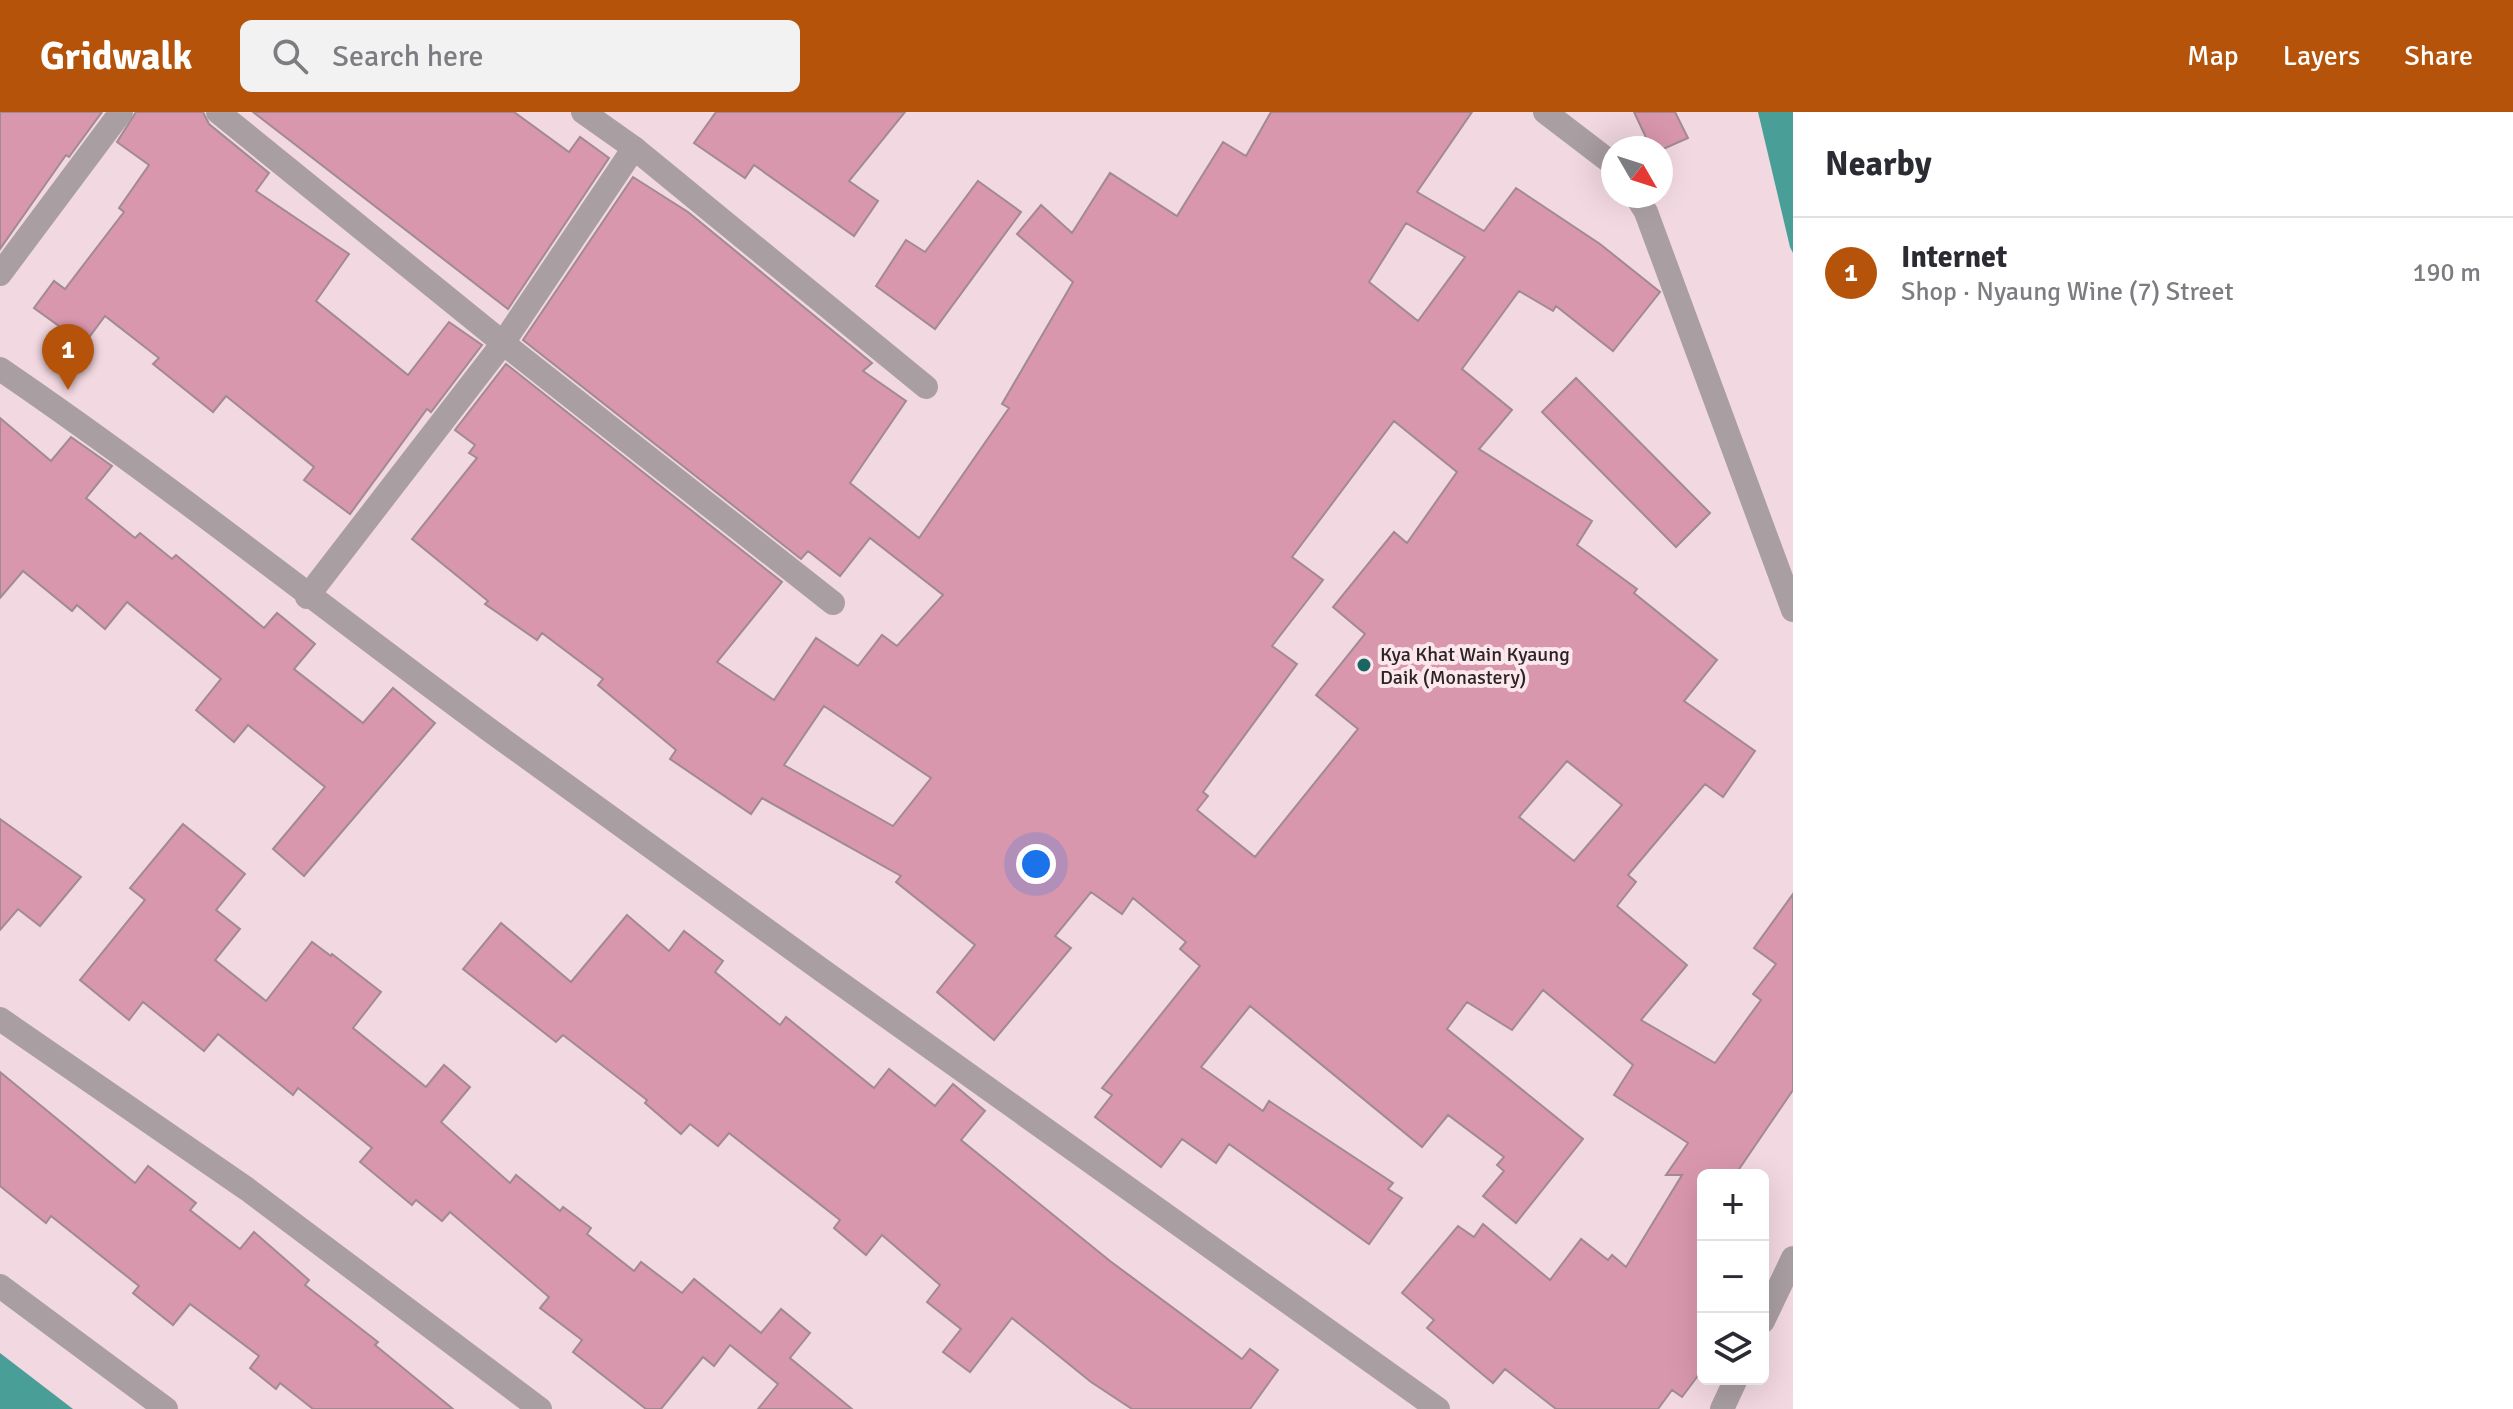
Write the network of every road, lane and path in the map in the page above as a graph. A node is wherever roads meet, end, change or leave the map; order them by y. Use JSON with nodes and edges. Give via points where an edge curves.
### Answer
{"nodes":[{"id":1,"x":121,"y":112,"type":"edge"},
{"id":2,"x":218,"y":112,"type":"edge"},
{"id":3,"x":583,"y":112,"type":"edge"},
{"id":4,"x":1545,"y":112,"type":"edge"},
{"id":5,"x":634,"y":148,"type":"junction"},
{"id":6,"x":1601,"y":155,"type":"edge"},
{"id":7,"x":1644,"y":208,"type":"edge"},
{"id":8,"x":0,"y":274,"type":"edge"},
{"id":9,"x":503,"y":343,"type":"junction"},
{"id":10,"x":0,"y":369,"type":"edge"},
{"id":11,"x":926,"y":387,"type":"dead end"},
{"id":12,"x":307,"y":597,"type":"junction"},
{"id":13,"x":833,"y":603,"type":"dead end"},
{"id":14,"x":1793,"y":610,"type":"edge"},
{"id":15,"x":0,"y":1019,"type":"edge"},
{"id":16,"x":1793,"y":1258,"type":"edge"},
{"id":17,"x":0,"y":1286,"type":"edge"},
{"id":18,"x":1767,"y":1313,"type":"edge"},
{"id":19,"x":1733,"y":1385,"type":"edge"},
{"id":20,"x":166,"y":1409,"type":"edge"},
{"id":21,"x":540,"y":1409,"type":"edge"},
{"id":22,"x":1438,"y":1409,"type":"edge"},
{"id":23,"x":1722,"y":1409,"type":"edge"}],
"edges":[{"from":1,"to":8,"type":"street"},
{"from":2,"to":9,"type":"street"},
{"from":3,"to":5,"type":"street"},
{"from":4,"to":6,"type":"street"},
{"from":5,"to":9,"type":"street"},
{"from":5,"to":11,"type":"street"},
{"from":7,"to":14,"type":"street"},
{"from":9,"to":12,"type":"street"},
{"from":9,"to":13,"type":"street"},
{"from":10,"to":12,"type":"street","via":[[118,449]]},
{"from":12,"to":22,"type":"street","via":[[881,1016]]},
{"from":15,"to":21,"type":"street","via":[[247,1189]]},
{"from":16,"to":18,"type":"street"},
{"from":17,"to":20,"type":"street"},
{"from":19,"to":23,"type":"street"}]}
